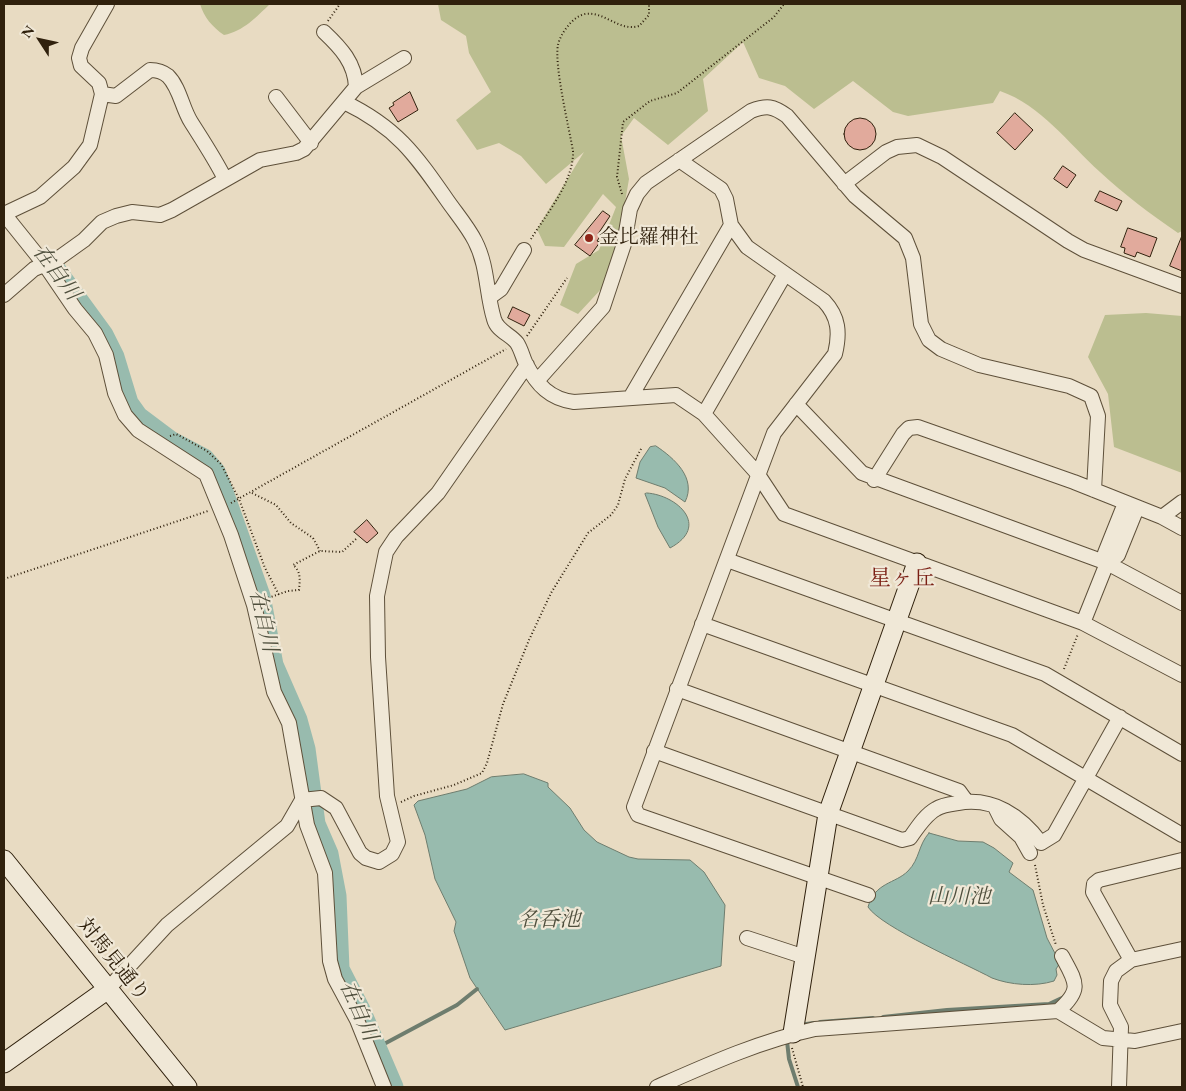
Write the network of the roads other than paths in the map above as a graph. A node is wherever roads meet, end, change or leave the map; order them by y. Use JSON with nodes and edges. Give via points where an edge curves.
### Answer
{"nodes":[{"id":1,"x":107,"y":4,"type":"edge"},
{"id":2,"x":324,"y":32,"type":"road end"},
{"id":3,"x":404,"y":58,"type":"dead end"},
{"id":4,"x":356,"y":87,"type":"junction"},
{"id":5,"x":102,"y":94,"type":"junction"},
{"id":6,"x":276,"y":98,"type":"dead end"},
{"id":7,"x":344,"y":102,"type":"junction"},
{"id":8,"x":311,"y":143,"type":"junction"},
{"id":9,"x":679,"y":160,"type":"junction"},
{"id":10,"x":225,"y":179,"type":"junction"},
{"id":11,"x":844,"y":184,"type":"junction"},
{"id":12,"x":4,"y":214,"type":"edge"},
{"id":13,"x":731,"y":225,"type":"junction"},
{"id":14,"x":524,"y":250,"type":"road end"},
{"id":15,"x":45,"y":265,"type":"junction"},
{"id":16,"x":785,"y":274,"type":"junction"},
{"id":17,"x":1182,"y":286,"type":"edge"},
{"id":18,"x":4,"y":295,"type":"edge"},
{"id":19,"x":490,"y":297,"type":"junction"},
{"id":20,"x":527,"y":365,"type":"junction"},
{"id":21,"x":537,"y":380,"type":"junction"},
{"id":22,"x":630,"y":398,"type":"junction"},
{"id":23,"x":796,"y":404,"type":"junction"},
{"id":24,"x":704,"y":414,"type":"junction"},
{"id":25,"x":757,"y":472,"type":"junction"},
{"id":26,"x":874,"y":480,"type":"junction"},
{"id":27,"x":1094,"y":490,"type":"junction"},
{"id":28,"x":1182,"y":502,"type":"edge"},
{"id":29,"x":1131,"y":505,"type":"junction"},
{"id":30,"x":1162,"y":517,"type":"junction"},
{"id":31,"x":1182,"y":528,"type":"edge"},
{"id":32,"x":727,"y":560,"type":"junction"},
{"id":33,"x":917,"y":563,"type":"junction"},
{"id":34,"x":1107,"y":563,"type":"junction"},
{"id":35,"x":1182,"y":603,"type":"edge"},
{"id":36,"x":896,"y":620,"type":"junction"},
{"id":37,"x":1083,"y":623,"type":"junction"},
{"id":38,"x":702,"y":624,"type":"junction"},
{"id":39,"x":1182,"y":675,"type":"edge"},
{"id":40,"x":873,"y":686,"type":"junction"},
{"id":41,"x":677,"y":689,"type":"junction"},
{"id":42,"x":1120,"y":717,"type":"junction"},
{"id":43,"x":654,"y":751,"type":"junction"},
{"id":44,"x":850,"y":752,"type":"junction"},
{"id":45,"x":1182,"y":754,"type":"edge"},
{"id":46,"x":1086,"y":779,"type":"junction"},
{"id":47,"x":302,"y":800,"type":"junction"},
{"id":48,"x":967,"y":802,"type":"junction"},
{"id":49,"x":996,"y":807,"type":"junction"},
{"id":50,"x":828,"y":814,"type":"junction"},
{"id":51,"x":1182,"y":835,"type":"edge"},
{"id":52,"x":1030,"y":853,"type":"road end"},
{"id":53,"x":4,"y":860,"type":"edge"},
{"id":54,"x":1182,"y":860,"type":"edge"},
{"id":55,"x":817,"y":878,"type":"junction"},
{"id":56,"x":868,"y":895,"type":"dead end"},
{"id":57,"x":747,"y":937,"type":"dead end"},
{"id":58,"x":1182,"y":949,"type":"edge"},
{"id":59,"x":1062,"y":956,"type":"road end"},
{"id":60,"x":805,"y":957,"type":"junction"},
{"id":61,"x":1131,"y":960,"type":"junction"},
{"id":62,"x":108,"y":989,"type":"junction"},
{"id":63,"x":1058,"y":1011,"type":"junction"},
{"id":64,"x":1182,"y":1031,"type":"edge"},
{"id":65,"x":793,"y":1034,"type":"junction"},
{"id":66,"x":1120,"y":1040,"type":"junction"},
{"id":67,"x":4,"y":1064,"type":"edge"},
{"id":68,"x":187,"y":1087,"type":"edge"},
{"id":69,"x":384,"y":1087,"type":"edge"},
{"id":70,"x":657,"y":1087,"type":"edge"},
{"id":71,"x":1119,"y":1087,"type":"edge"}],
"edges":[{"from":1,"to":5,"type":"street","via":[[79,58],[81,66],[100,83]]},
{"from":2,"to":4,"type":"street","via":[[350,61],[356,73]]},
{"from":3,"to":4,"type":"street"},
{"from":4,"to":7,"type":"street"},
{"from":5,"to":10,"type":"street","via":[[116,96],[150,70],[161,71],[175,87],[190,121]]},
{"from":5,"to":12,"type":"street","via":[[84,156],[40,197]]},
{"from":6,"to":8,"type":"street"},
{"from":7,"to":8,"type":"street"},
{"from":7,"to":19,"type":"street","via":[[378,120],[408,146],[474,240],[483,258]]},
{"from":8,"to":10,"type":"street","via":[[296,153],[260,160]]},
{"from":9,"to":11,"type":"street","via":[[751,111],[768,106],[786,116]]},
{"from":9,"to":13,"type":"street","via":[[720,189],[726,199]]},
{"from":9,"to":21,"type":"street","via":[[646,183],[637,194],[603,307]]},
{"from":10,"to":15,"type":"street","via":[[172,210],[160,214],[132,212],[102,222],[84,240]]},
{"from":11,"to":17,"type":"street","via":[[886,152],[917,145],[942,157],[1084,250]]},
{"from":11,"to":27,"type":"street","via":[[905,238],[913,258],[921,324],[929,340],[941,349],[979,365],[1069,386],[1091,396],[1098,416]]},
{"from":12,"to":15,"type":"street"},
{"from":13,"to":16,"type":"street","via":[[747,247]]},
{"from":13,"to":22,"type":"street"},
{"from":14,"to":19,"type":"street","via":[[501,289]]},
{"from":15,"to":18,"type":"street","via":[[34,269]]},
{"from":15,"to":47,"type":"street","via":[[95,333],[106,355],[115,394],[125,415],[138,430],[206,474],[253,603],[274,692],[289,723]]},
{"from":16,"to":23,"type":"street","via":[[824,301],[838,325],[839,340],[835,354]]},
{"from":16,"to":24,"type":"street"},
{"from":19,"to":20,"type":"street","via":[[495,322],[516,343]]},
{"from":20,"to":21,"type":"street"},
{"from":20,"to":47,"type":"street","via":[[438,493],[386,552],[377,596],[378,656],[387,796],[398,842],[386,859],[373,861],[360,853],[336,808],[320,798]]},
{"from":21,"to":22,"type":"street","via":[[547,394],[562,400]]},
{"from":22,"to":24,"type":"street","via":[[676,395]]},
{"from":23,"to":25,"type":"street","via":[[774,433]]},
{"from":23,"to":26,"type":"street","via":[[862,473]]},
{"from":24,"to":25,"type":"street"},
{"from":25,"to":32,"type":"street"},
{"from":25,"to":33,"type":"street","via":[[784,514]]},
{"from":26,"to":27,"type":"street","via":[[903,434],[909,428],[918,427]]},
{"from":26,"to":34,"type":"street"},
{"from":27,"to":29,"type":"street"},
{"from":28,"to":30,"type":"street"},
{"from":29,"to":30,"type":"street"},
{"from":29,"to":34,"type":"street","via":[[1118,556]]},
{"from":30,"to":31,"type":"street"},
{"from":32,"to":36,"type":"street"},
{"from":32,"to":38,"type":"street"},
{"from":33,"to":36,"type":"street"},
{"from":33,"to":37,"type":"street"},
{"from":34,"to":35,"type":"street"},
{"from":34,"to":37,"type":"street"},
{"from":36,"to":40,"type":"street"},
{"from":36,"to":42,"type":"street","via":[[1060,681]]},
{"from":37,"to":39,"type":"street"},
{"from":38,"to":40,"type":"street"},
{"from":38,"to":41,"type":"street"},
{"from":40,"to":44,"type":"street"},
{"from":40,"to":46,"type":"street","via":[[1012,735]]},
{"from":41,"to":43,"type":"street"},
{"from":41,"to":44,"type":"street"},
{"from":42,"to":45,"type":"street"},
{"from":42,"to":46,"type":"street"},
{"from":43,"to":50,"type":"street"},
{"from":43,"to":55,"type":"street","via":[[634,807],[638,815]]},
{"from":44,"to":48,"type":"street","via":[[959,792]]},
{"from":44,"to":50,"type":"street"},
{"from":46,"to":49,"type":"street","via":[[1054,835],[1040,843],[1017,817]]},
{"from":46,"to":51,"type":"street"},
{"from":47,"to":62,"type":"street","via":[[287,826],[167,925]]},
{"from":47,"to":69,"type":"street","via":[[306,825],[325,873],[330,961],[335,979],[357,1020]]},
{"from":48,"to":49,"type":"street"},
{"from":48,"to":50,"type":"street","via":[[936,808],[910,838],[902,840]]},
{"from":49,"to":52,"type":"street","via":[[1001,819],[1021,837]]},
{"from":50,"to":55,"type":"street"},
{"from":53,"to":62,"type":"street","name":"対馬見通り"},
{"from":54,"to":61,"type":"street","via":[[1099,880],[1094,884],[1093,892]]},
{"from":55,"to":56,"type":"street"},
{"from":55,"to":60,"type":"street"},
{"from":57,"to":60,"type":"street"},
{"from":58,"to":61,"type":"street"},
{"from":59,"to":63,"type":"street","via":[[1076,985],[1075,993]]},
{"from":60,"to":65,"type":"street"},
{"from":61,"to":66,"type":"street","via":[[1116,971],[1109,993],[1110,1005],[1121,1027]]},
{"from":62,"to":67,"type":"street"},
{"from":62,"to":68,"type":"street","name":"対馬見通り"},
{"from":63,"to":65,"type":"street","via":[[861,1024],[815,1028]]},
{"from":63,"to":66,"type":"street","via":[[1103,1038]]},
{"from":64,"to":66,"type":"street","via":[[1147,1040]]},
{"from":65,"to":70,"type":"street","via":[[716,1060]]},
{"from":66,"to":71,"type":"street"}]}
